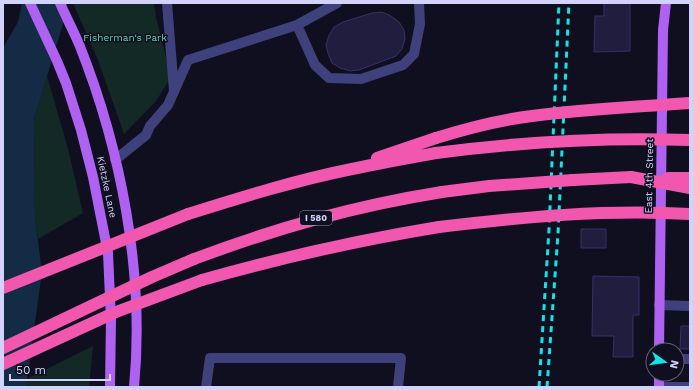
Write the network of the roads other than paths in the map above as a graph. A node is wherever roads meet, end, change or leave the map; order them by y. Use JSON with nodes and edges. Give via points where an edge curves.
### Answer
{"nodes":[{"id":1,"x":30,"y":3,"type":"edge"},
{"id":2,"x":60,"y":3,"type":"edge"},
{"id":3,"x":167,"y":3,"type":"edge"},
{"id":4,"x":337,"y":3,"type":"edge"},
{"id":5,"x":419,"y":3,"type":"edge"},
{"id":6,"x":666,"y":3,"type":"edge"},
{"id":7,"x":297,"y":25,"type":"junction"},
{"id":8,"x":174,"y":92,"type":"junction"},
{"id":9,"x":690,"y":103,"type":"edge"},
{"id":10,"x":690,"y":140,"type":"edge"},
{"id":11,"x":115,"y":160,"type":"junction"},
{"id":12,"x":317,"y":177,"type":"junction"},
{"id":13,"x":631,"y":177,"type":"junction"},
{"id":14,"x":690,"y":178,"type":"edge"},
{"id":15,"x":690,"y":188,"type":"edge"},
{"id":16,"x":690,"y":214,"type":"edge"},
{"id":17,"x":3,"y":288,"type":"edge"},
{"id":18,"x":659,"y":305,"type":"junction"},
{"id":19,"x":690,"y":306,"type":"edge"},
{"id":20,"x":659,"y":342,"type":"edge"},
{"id":21,"x":3,"y":348,"type":"edge"},
{"id":22,"x":3,"y":364,"type":"edge"},
{"id":23,"x":110,"y":387,"type":"edge"},
{"id":24,"x":134,"y":387,"type":"edge"},
{"id":25,"x":206,"y":387,"type":"edge"},
{"id":26,"x":398,"y":387,"type":"edge"},
{"id":27,"x":659,"y":387,"type":"edge"},
{"id":28,"x":690,"y":387,"type":"edge"}],
"edges":[{"from":1,"to":23,"type":"main road","name":"Kietzke Lane","via":[[66,83],[93,177],[108,253]]},
{"from":2,"to":11,"type":"main road","name":"Kietzke Lane","via":[[79,44],[95,89]]},
{"from":3,"to":8,"type":"street"},
{"from":4,"to":7,"type":"street"},
{"from":5,"to":7,"type":"street","via":[[420,24],[414,54],[404,65],[362,79],[329,78],[315,64]]},
{"from":6,"to":18,"type":"main road","name":"East 4th Street","via":[[663,30]]},
{"from":7,"to":8,"type":"street","via":[[188,60]]},
{"from":8,"to":11,"type":"street","via":[[168,105],[150,126],[146,135]]},
{"from":9,"to":12,"type":"highway","bridge":true,"via":[[559,112],[476,126]]},
{"from":10,"to":12,"type":"highway","bridge":true,"via":[[632,139],[521,144],[436,153]]},
{"from":11,"to":24,"type":"main road","name":"Kietzke Lane","via":[[129,233],[136,296]]},
{"from":12,"to":17,"type":"highway","bridge":true,"via":[[188,214]]},
{"from":13,"to":14,"type":"highway","bridge":true},
{"from":13,"to":15,"type":"highway","bridge":true},
{"from":13,"to":21,"type":"highway","number":"I 580","bridge":true,"via":[[538,182],[442,192],[368,205],[313,219],[266,233],[152,276]]},
{"from":16,"to":22,"type":"highway","bridge":true,"via":[[559,215],[492,221],[439,227],[318,250],[202,280],[116,312]]},
{"from":18,"to":19,"type":"street"},
{"from":18,"to":20,"type":"main road","name":"East 4th Street"},
{"from":25,"to":26,"type":"street","via":[[210,358],[401,358]]},
{"from":27,"to":28,"type":"street"}]}
